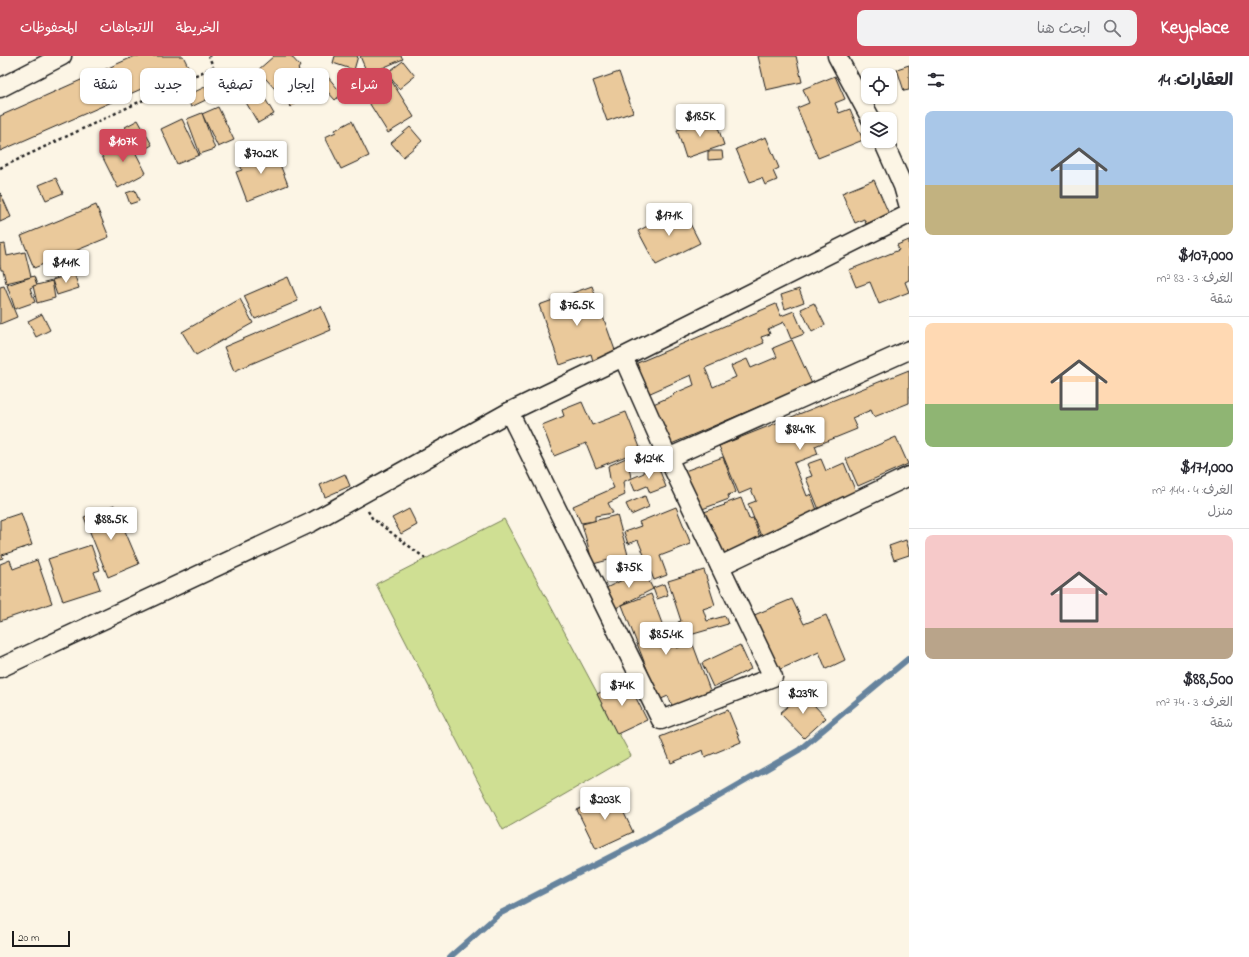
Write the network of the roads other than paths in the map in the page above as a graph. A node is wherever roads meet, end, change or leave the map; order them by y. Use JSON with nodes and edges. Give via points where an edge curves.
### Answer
{"nodes":[{"id":1,"x":62,"y":56,"type":"edge"},
{"id":2,"x":837,"y":56,"type":"edge"},
{"id":3,"x":0,"y":88,"type":"edge"},
{"id":4,"x":867,"y":112,"type":"edge"},
{"id":5,"x":886,"y":148,"type":"edge"},
{"id":6,"x":909,"y":207,"type":"edge"},
{"id":7,"x":909,"y":214,"type":"edge"},
{"id":8,"x":909,"y":350,"type":"edge"},
{"id":9,"x":623,"y":357,"type":"junction"},
{"id":10,"x":509,"y":412,"type":"junction"},
{"id":11,"x":668,"y":458,"type":"junction"},
{"id":12,"x":909,"y":476,"type":"edge"},
{"id":13,"x":720,"y":566,"type":"junction"},
{"id":14,"x":0,"y":668,"type":"edge"}],
"edges":[{"from":1,"to":3,"type":"street"},
{"from":2,"to":4,"type":"street"},
{"from":5,"to":6,"type":"street","via":[[903,186]]},
{"from":7,"to":9,"type":"street"},
{"from":8,"to":11,"type":"street"},
{"from":9,"to":10,"type":"street"},
{"from":9,"to":11,"type":"street"},
{"from":10,"to":13,"type":"street","via":[[661,720],[773,677]]},
{"from":10,"to":14,"type":"street","via":[[312,522]]},
{"from":11,"to":13,"type":"street"},
{"from":12,"to":13,"type":"street"}]}
